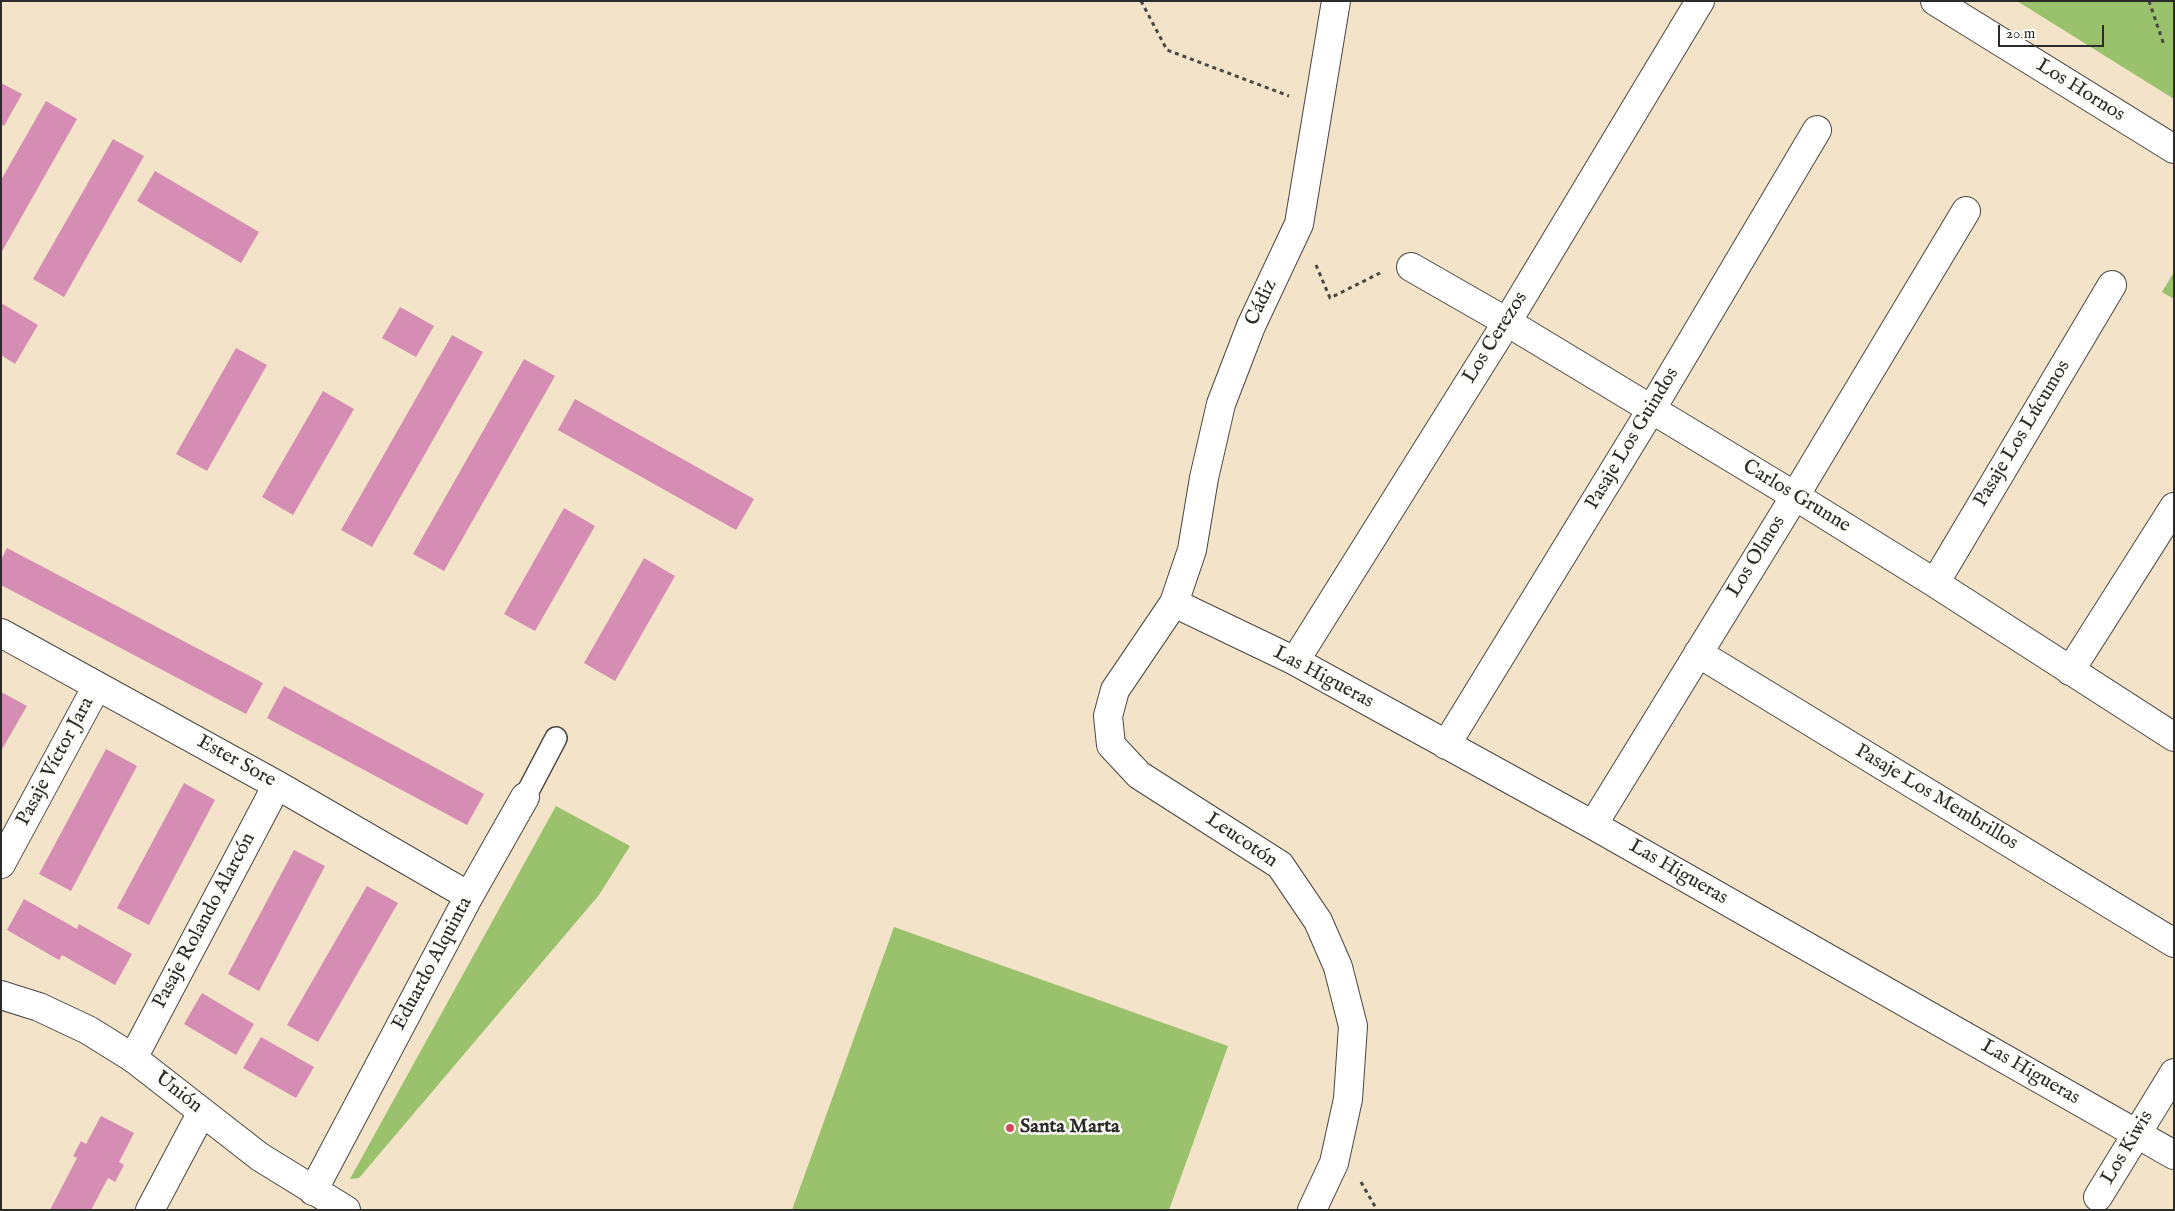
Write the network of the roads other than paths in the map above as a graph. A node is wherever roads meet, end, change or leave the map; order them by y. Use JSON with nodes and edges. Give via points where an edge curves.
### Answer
{"nodes":[{"id":1,"x":1336,"y":1,"type":"edge"},
{"id":2,"x":1935,"y":1,"type":"edge"},
{"id":3,"x":1696,"y":7,"type":"edge"},
{"id":4,"x":1817,"y":130,"type":"dead end"},
{"id":5,"x":2174,"y":149,"type":"edge"},
{"id":6,"x":1966,"y":211,"type":"dead end"},
{"id":7,"x":1411,"y":267,"type":"road end"},
{"id":8,"x":2112,"y":285,"type":"dead end"},
{"id":9,"x":1507,"y":322,"type":"junction"},
{"id":10,"x":1651,"y":410,"type":"junction"},
{"id":11,"x":1795,"y":496,"type":"junction"},
{"id":12,"x":2171,"y":520,"type":"edge"},
{"id":13,"x":1935,"y":583,"type":"junction"},
{"id":14,"x":1174,"y":603,"type":"junction"},
{"id":15,"x":1,"y":633,"type":"edge"},
{"id":16,"x":1698,"y":653,"type":"junction"},
{"id":17,"x":1295,"y":661,"type":"junction"},
{"id":18,"x":2070,"y":671,"type":"junction"},
{"id":19,"x":97,"y":686,"type":"junction"},
{"id":20,"x":2174,"y":737,"type":"edge"},
{"id":21,"x":556,"y":738,"type":"dead end"},
{"id":22,"x":1446,"y":745,"type":"junction"},
{"id":23,"x":277,"y":785,"type":"junction"},
{"id":24,"x":524,"y":797,"type":"joint"},
{"id":25,"x":1594,"y":825,"type":"junction"},
{"id":26,"x":1,"y":864,"type":"edge"},
{"id":27,"x":469,"y":896,"type":"junction"},
{"id":28,"x":2174,"y":942,"type":"edge"},
{"id":29,"x":1,"y":994,"type":"edge"},
{"id":30,"x":133,"y":1058,"type":"junction"},
{"id":31,"x":2174,"y":1073,"type":"edge"},
{"id":32,"x":202,"y":1112,"type":"junction"},
{"id":33,"x":2137,"y":1134,"type":"junction"},
{"id":34,"x":2174,"y":1155,"type":"edge"},
{"id":35,"x":314,"y":1191,"type":"junction"},
{"id":36,"x":2098,"y":1197,"type":"dead end"},
{"id":37,"x":150,"y":1210,"type":"edge"},
{"id":38,"x":346,"y":1210,"type":"edge"},
{"id":39,"x":1312,"y":1210,"type":"edge"}],
"edges":[{"from":1,"to":14,"type":"street","name":"Cádiz","via":[[1299,224],[1251,326],[1221,404],[1192,550]]},
{"from":2,"to":5,"type":"street","name":"Los Hornos"},
{"from":3,"to":9,"type":"street","name":"Los Cerezos"},
{"from":4,"to":10,"type":"street","name":"Pasaje Los Guindos"},
{"from":6,"to":11,"type":"street","name":"Los Olmos"},
{"from":7,"to":9,"type":"street","name":"Carlos Grunne"},
{"from":8,"to":13,"type":"street","name":"Pasaje Los Lúcumos"},
{"from":9,"to":10,"type":"street","name":"Carlos Grunne"},
{"from":9,"to":17,"type":"street","name":"Los Cerezos"},
{"from":10,"to":11,"type":"street","name":"Carlos Grunne"},
{"from":10,"to":22,"type":"street","name":"Pasaje Los Guindos"},
{"from":11,"to":13,"type":"street","name":"Carlos Grunne"},
{"from":11,"to":16,"type":"street","name":"Los Olmos"},
{"from":12,"to":18,"type":"street"},
{"from":13,"to":18,"type":"street","name":"Carlos Grunne"},
{"from":14,"to":17,"type":"street","name":"Las Higueras"},
{"from":14,"to":39,"type":"street","name":"Leucotón","via":[[1115,690],[1108,716],[1111,745],[1139,775],[1280,865],[1318,921],[1338,967],[1353,1026],[1348,1099],[1334,1163]]},
{"from":15,"to":19,"type":"street","name":"Ester Sore"},
{"from":16,"to":25,"type":"street","name":"Los Olmos"},
{"from":16,"to":28,"type":"street","name":"Pasaje Los Membrillos"},
{"from":17,"to":22,"type":"street","name":"Las Higueras"},
{"from":18,"to":20,"type":"street","name":"Carlos Grunne"},
{"from":19,"to":23,"type":"street","name":"Ester Sore"},
{"from":19,"to":26,"type":"street","name":"Pasaje Víctor Jara"},
{"from":21,"to":24,"type":"lane","name":"Eduardo Alquinta"},
{"from":22,"to":25,"type":"street","name":"Las Higueras"},
{"from":23,"to":27,"type":"street","name":"Ester Sore"},
{"from":23,"to":30,"type":"street","name":"Pasaje Rolando Alarcón"},
{"from":24,"to":27,"type":"street","name":"Eduardo Alquinta"},
{"from":25,"to":33,"type":"street","name":"Las Higueras"},
{"from":27,"to":35,"type":"street","name":"Eduardo Alquinta"},
{"from":29,"to":30,"type":"street","name":"Unión","via":[[39,1007],[88,1030]]},
{"from":30,"to":32,"type":"street","name":"Unión"},
{"from":31,"to":33,"type":"street","name":"Los Kiwis"},
{"from":32,"to":35,"type":"street","name":"Unión","via":[[260,1157]]},
{"from":32,"to":37,"type":"street"},
{"from":33,"to":34,"type":"street","name":"Las Higueras"},
{"from":33,"to":36,"type":"street","name":"Los Kiwis"},
{"from":35,"to":38,"type":"street","name":"Unión"}]}
